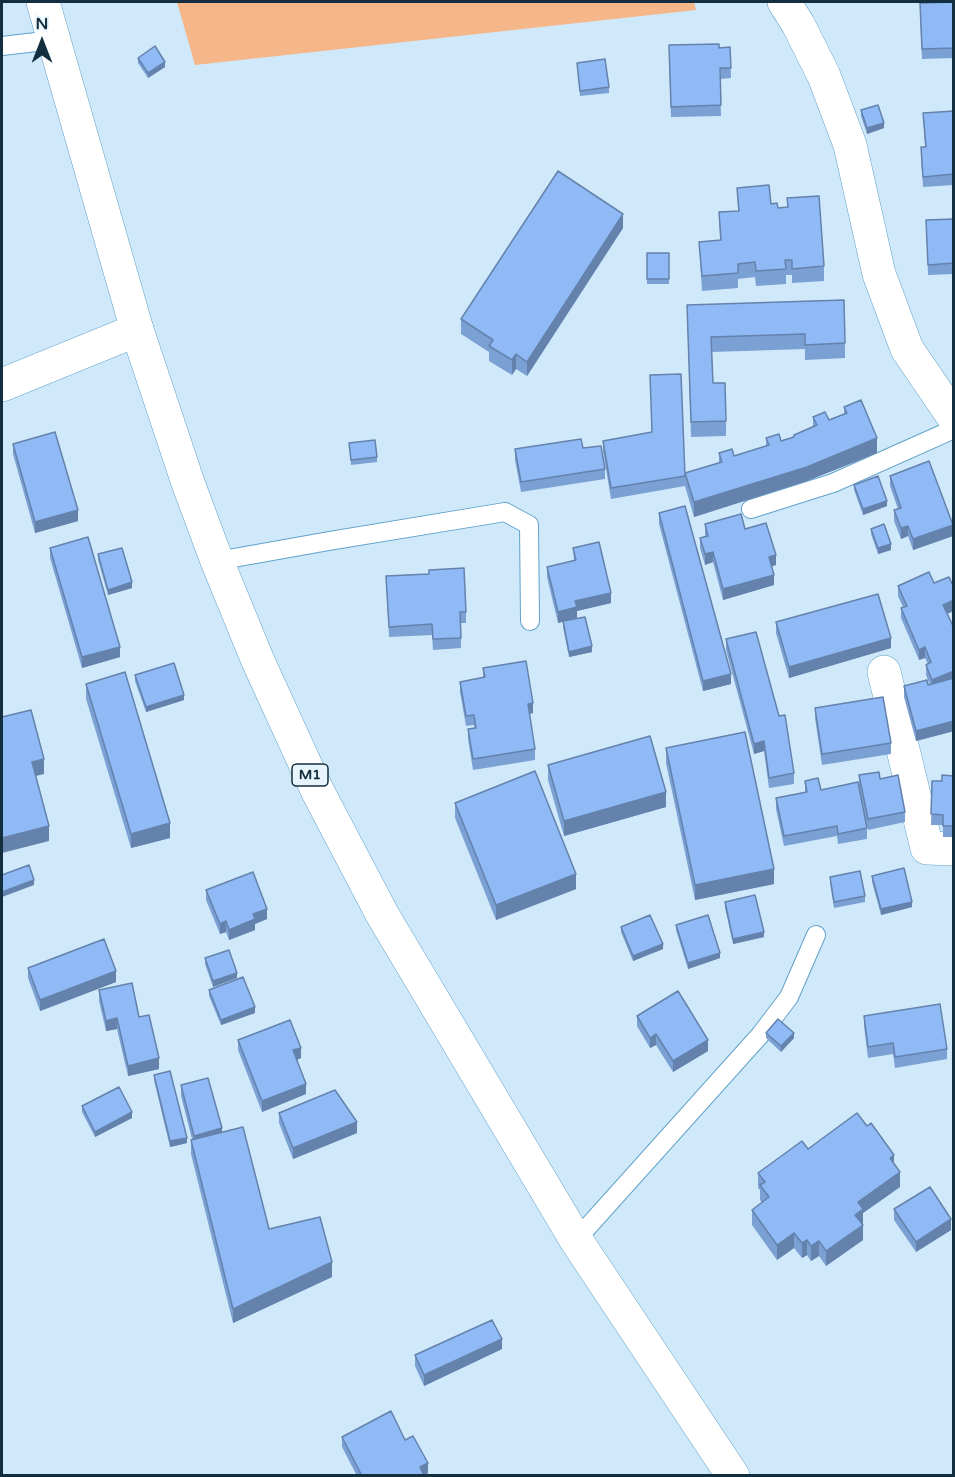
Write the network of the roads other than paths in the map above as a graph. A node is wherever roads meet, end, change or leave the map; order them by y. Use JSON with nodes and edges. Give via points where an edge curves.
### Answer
{"nodes":[{"id":1,"x":43,"y":2,"type":"edge"},
{"id":2,"x":784,"y":2,"type":"edge"},
{"id":3,"x":53,"y":40,"type":"junction"},
{"id":4,"x":2,"y":46,"type":"edge"},
{"id":5,"x":137,"y":330,"type":"junction"},
{"id":6,"x":2,"y":385,"type":"edge"},
{"id":7,"x":954,"y":418,"type":"edge"},
{"id":8,"x":954,"y":429,"type":"edge"},
{"id":9,"x":751,"y":509,"type":"edge"},
{"id":10,"x":217,"y":561,"type":"junction"},
{"id":11,"x":530,"y":621,"type":"dead end"},
{"id":12,"x":884,"y":672,"type":"dead end"},
{"id":13,"x":954,"y":849,"type":"edge"},
{"id":14,"x":816,"y":935,"type":"dead end"},
{"id":15,"x":576,"y":1240,"type":"junction"},
{"id":16,"x":733,"y":1476,"type":"edge"}],
"edges":[{"from":1,"to":3,"type":"main road","number":"M1"},
{"from":2,"to":7,"type":"main road","via":[[824,76],[850,145],[879,274],[907,349]]},
{"from":3,"to":4,"type":"lane"},
{"from":3,"to":5,"type":"main road","number":"M1"},
{"from":5,"to":6,"type":"main road"},
{"from":5,"to":10,"type":"main road","number":"M1"},
{"from":8,"to":9,"type":"lane","via":[[833,483]]},
{"from":10,"to":11,"type":"lane","via":[[505,512],[529,525]]},
{"from":10,"to":15,"type":"main road","number":"M1","via":[[317,790],[382,914]]},
{"from":12,"to":13,"type":"main road","via":[[927,848]]},
{"from":14,"to":15,"type":"lane","via":[[789,997],[760,1034]]},
{"from":15,"to":16,"type":"main road","number":"M1"}]}
